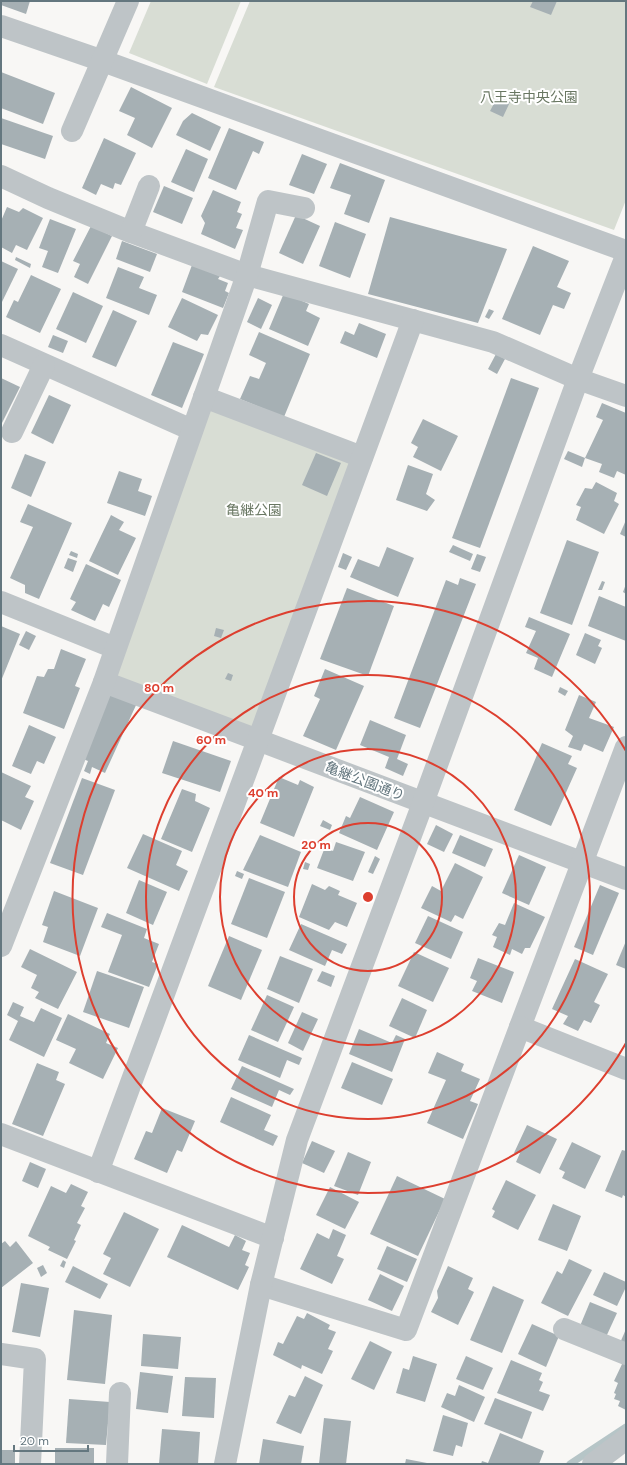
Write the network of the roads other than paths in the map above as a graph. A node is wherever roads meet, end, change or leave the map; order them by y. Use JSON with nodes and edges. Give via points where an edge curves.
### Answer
{"nodes":[{"id":1,"x":128,"y":1,"type":"edge"},
{"id":2,"x":1,"y":26,"type":"edge"},
{"id":3,"x":103,"y":61,"type":"junction"},
{"id":4,"x":72,"y":131,"type":"dead end"},
{"id":5,"x":1,"y":176,"type":"edge"},
{"id":6,"x":149,"y":186,"type":"dead end"},
{"id":7,"x":304,"y":208,"type":"dead end"},
{"id":8,"x":131,"y":232,"type":"junction"},
{"id":9,"x":626,"y":251,"type":"edge"},
{"id":10,"x":626,"y":256,"type":"edge"},
{"id":11,"x":247,"y":275,"type":"junction"},
{"id":12,"x":413,"y":320,"type":"junction"},
{"id":13,"x":1,"y":345,"type":"edge"},
{"id":14,"x":44,"y":364,"type":"junction"},
{"id":15,"x":578,"y":379,"type":"junction"},
{"id":16,"x":626,"y":396,"type":"edge"},
{"id":17,"x":204,"y":397,"type":"junction"},
{"id":18,"x":192,"y":430,"type":"junction"},
{"id":19,"x":12,"y":432,"type":"dead end"},
{"id":20,"x":362,"y":457,"type":"junction"},
{"id":21,"x":1,"y":602,"type":"edge"},
{"id":22,"x":115,"y":648,"type":"junction"},
{"id":23,"x":104,"y":682,"type":"junction"},
{"id":24,"x":258,"y":740,"type":"junction"},
{"id":25,"x":626,"y":747,"type":"edge"},
{"id":26,"x":423,"y":803,"type":"junction"},
{"id":27,"x":583,"y":863,"type":"junction"},
{"id":28,"x":626,"y":879,"type":"edge"},
{"id":29,"x":1,"y":943,"type":"edge"},
{"id":30,"x":1,"y":946,"type":"edge"},
{"id":31,"x":520,"y":1027,"type":"junction"},
{"id":32,"x":626,"y":1069,"type":"edge"},
{"id":33,"x":1,"y":1134,"type":"edge"},
{"id":34,"x":98,"y":1172,"type":"junction"},
{"id":35,"x":273,"y":1238,"type":"junction"},
{"id":36,"x":260,"y":1285,"type":"junction"},
{"id":37,"x":564,"y":1329,"type":"dead end"},
{"id":38,"x":1,"y":1354,"type":"edge"},
{"id":39,"x":626,"y":1354,"type":"edge"},
{"id":40,"x":120,"y":1393,"type":"dead end"},
{"id":41,"x":626,"y":1439,"type":"edge"},
{"id":42,"x":30,"y":1464,"type":"edge"},
{"id":43,"x":117,"y":1464,"type":"edge"},
{"id":44,"x":225,"y":1464,"type":"edge"},
{"id":45,"x":594,"y":1464,"type":"edge"}],
"edges":[{"from":1,"to":3,"type":"street"},
{"from":2,"to":3,"type":"street"},
{"from":3,"to":4,"type":"street"},
{"from":3,"to":9,"type":"street"},
{"from":5,"to":8,"type":"street"},
{"from":6,"to":8,"type":"street"},
{"from":7,"to":11,"type":"street","via":[[268,201]]},
{"from":8,"to":11,"type":"street"},
{"from":10,"to":15,"type":"street"},
{"from":11,"to":12,"type":"street"},
{"from":11,"to":17,"type":"street"},
{"from":12,"to":15,"type":"street","via":[[493,342]]},
{"from":12,"to":20,"type":"street"},
{"from":13,"to":14,"type":"street"},
{"from":14,"to":18,"type":"street"},
{"from":14,"to":19,"type":"street"},
{"from":15,"to":16,"type":"street"},
{"from":15,"to":26,"type":"street"},
{"from":17,"to":18,"type":"street"},
{"from":17,"to":20,"type":"street"},
{"from":18,"to":22,"type":"street"},
{"from":20,"to":24,"type":"street"},
{"from":21,"to":22,"type":"street"},
{"from":22,"to":23,"type":"street"},
{"from":23,"to":24,"type":"street","name":"亀継公園通り"},
{"from":23,"to":29,"type":"street"},
{"from":24,"to":26,"type":"street","name":"亀継公園通り"},
{"from":24,"to":34,"type":"street"},
{"from":25,"to":27,"type":"street"},
{"from":26,"to":27,"type":"street","name":"亀継公園通り"},
{"from":26,"to":35,"type":"street","via":[[297,1140]]},
{"from":27,"to":28,"type":"street","name":"亀継公園通り"},
{"from":27,"to":31,"type":"street"},
{"from":29,"to":30,"type":"street"},
{"from":31,"to":32,"type":"street"},
{"from":31,"to":36,"type":"street","via":[[406,1330]]},
{"from":33,"to":34,"type":"street"},
{"from":34,"to":35,"type":"street"},
{"from":35,"to":36,"type":"street"},
{"from":36,"to":44,"type":"street"},
{"from":37,"to":39,"type":"street"},
{"from":38,"to":42,"type":"street","via":[[35,1359]]},
{"from":40,"to":43,"type":"street"},
{"from":41,"to":45,"type":"street"}]}
